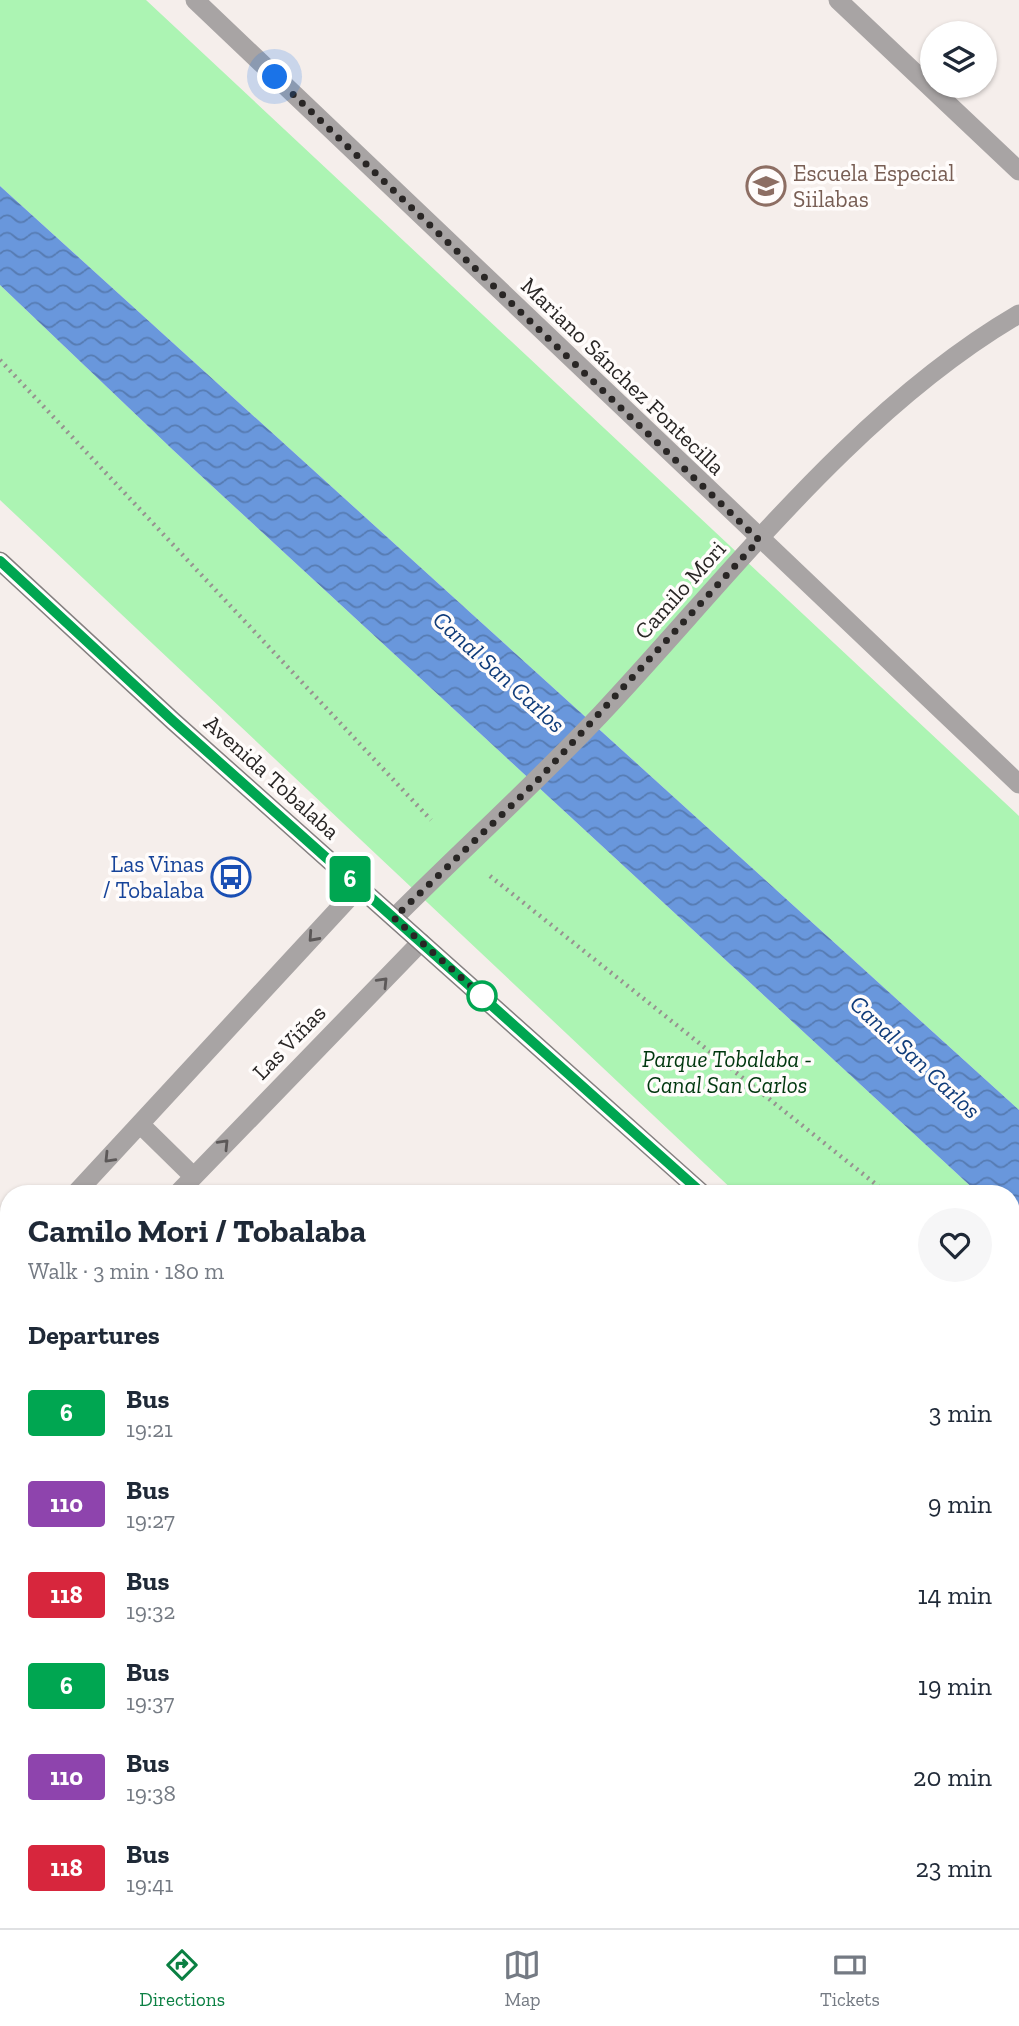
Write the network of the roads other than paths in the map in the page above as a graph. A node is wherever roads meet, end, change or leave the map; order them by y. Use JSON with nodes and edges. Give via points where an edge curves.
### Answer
{"nodes":[{"id":1,"x":195,"y":0,"type":"edge"},
{"id":2,"x":838,"y":0,"type":"edge"},
{"id":3,"x":1019,"y":171,"type":"edge"},
{"id":4,"x":1019,"y":314,"type":"edge"},
{"id":5,"x":759,"y":540,"type":"junction"},
{"id":6,"x":0,"y":561,"type":"edge"},
{"id":7,"x":1019,"y":784,"type":"edge"},
{"id":8,"x":359,"y":887,"type":"junction"},
{"id":9,"x":394,"y":918,"type":"junction"},
{"id":10,"x":421,"y":942,"type":"junction"},
{"id":11,"x":141,"y":1125,"type":"junction"},
{"id":12,"x":193,"y":1176,"type":"junction"},
{"id":13,"x":84,"y":1185,"type":"edge"},
{"id":14,"x":185,"y":1185,"type":"edge"},
{"id":15,"x":693,"y":1185,"type":"edge"}],
"edges":[{"from":1,"to":5,"type":"street","name":"Mariano Sánchez Fontecilla"},
{"from":2,"to":3,"type":"street"},
{"from":4,"to":5,"type":"street","name":"Camilo Mori","via":[[874,421]]},
{"from":5,"to":7,"type":"street","name":"Mariano Sánchez Fontecilla"},
{"from":5,"to":9,"type":"street","name":"Camilo Mori","via":[[520,798]]},
{"from":6,"to":8,"type":"main road","name":"Avenida Tobalaba"},
{"from":8,"to":9,"type":"main road","name":"Avenida Tobalaba"},
{"from":8,"to":11,"type":"street","one_way":true},
{"from":9,"to":10,"type":"main road","name":"Avenida Tobalaba"},
{"from":12,"to":10,"type":"street","name":"Las Viñas","one_way":true},
{"from":10,"to":15,"type":"main road","name":"Avenida Tobalaba"},
{"from":11,"to":12,"type":"street"},
{"from":11,"to":13,"type":"street","one_way":true},
{"from":12,"to":14,"type":"street","name":"Las Viñas"}]}
